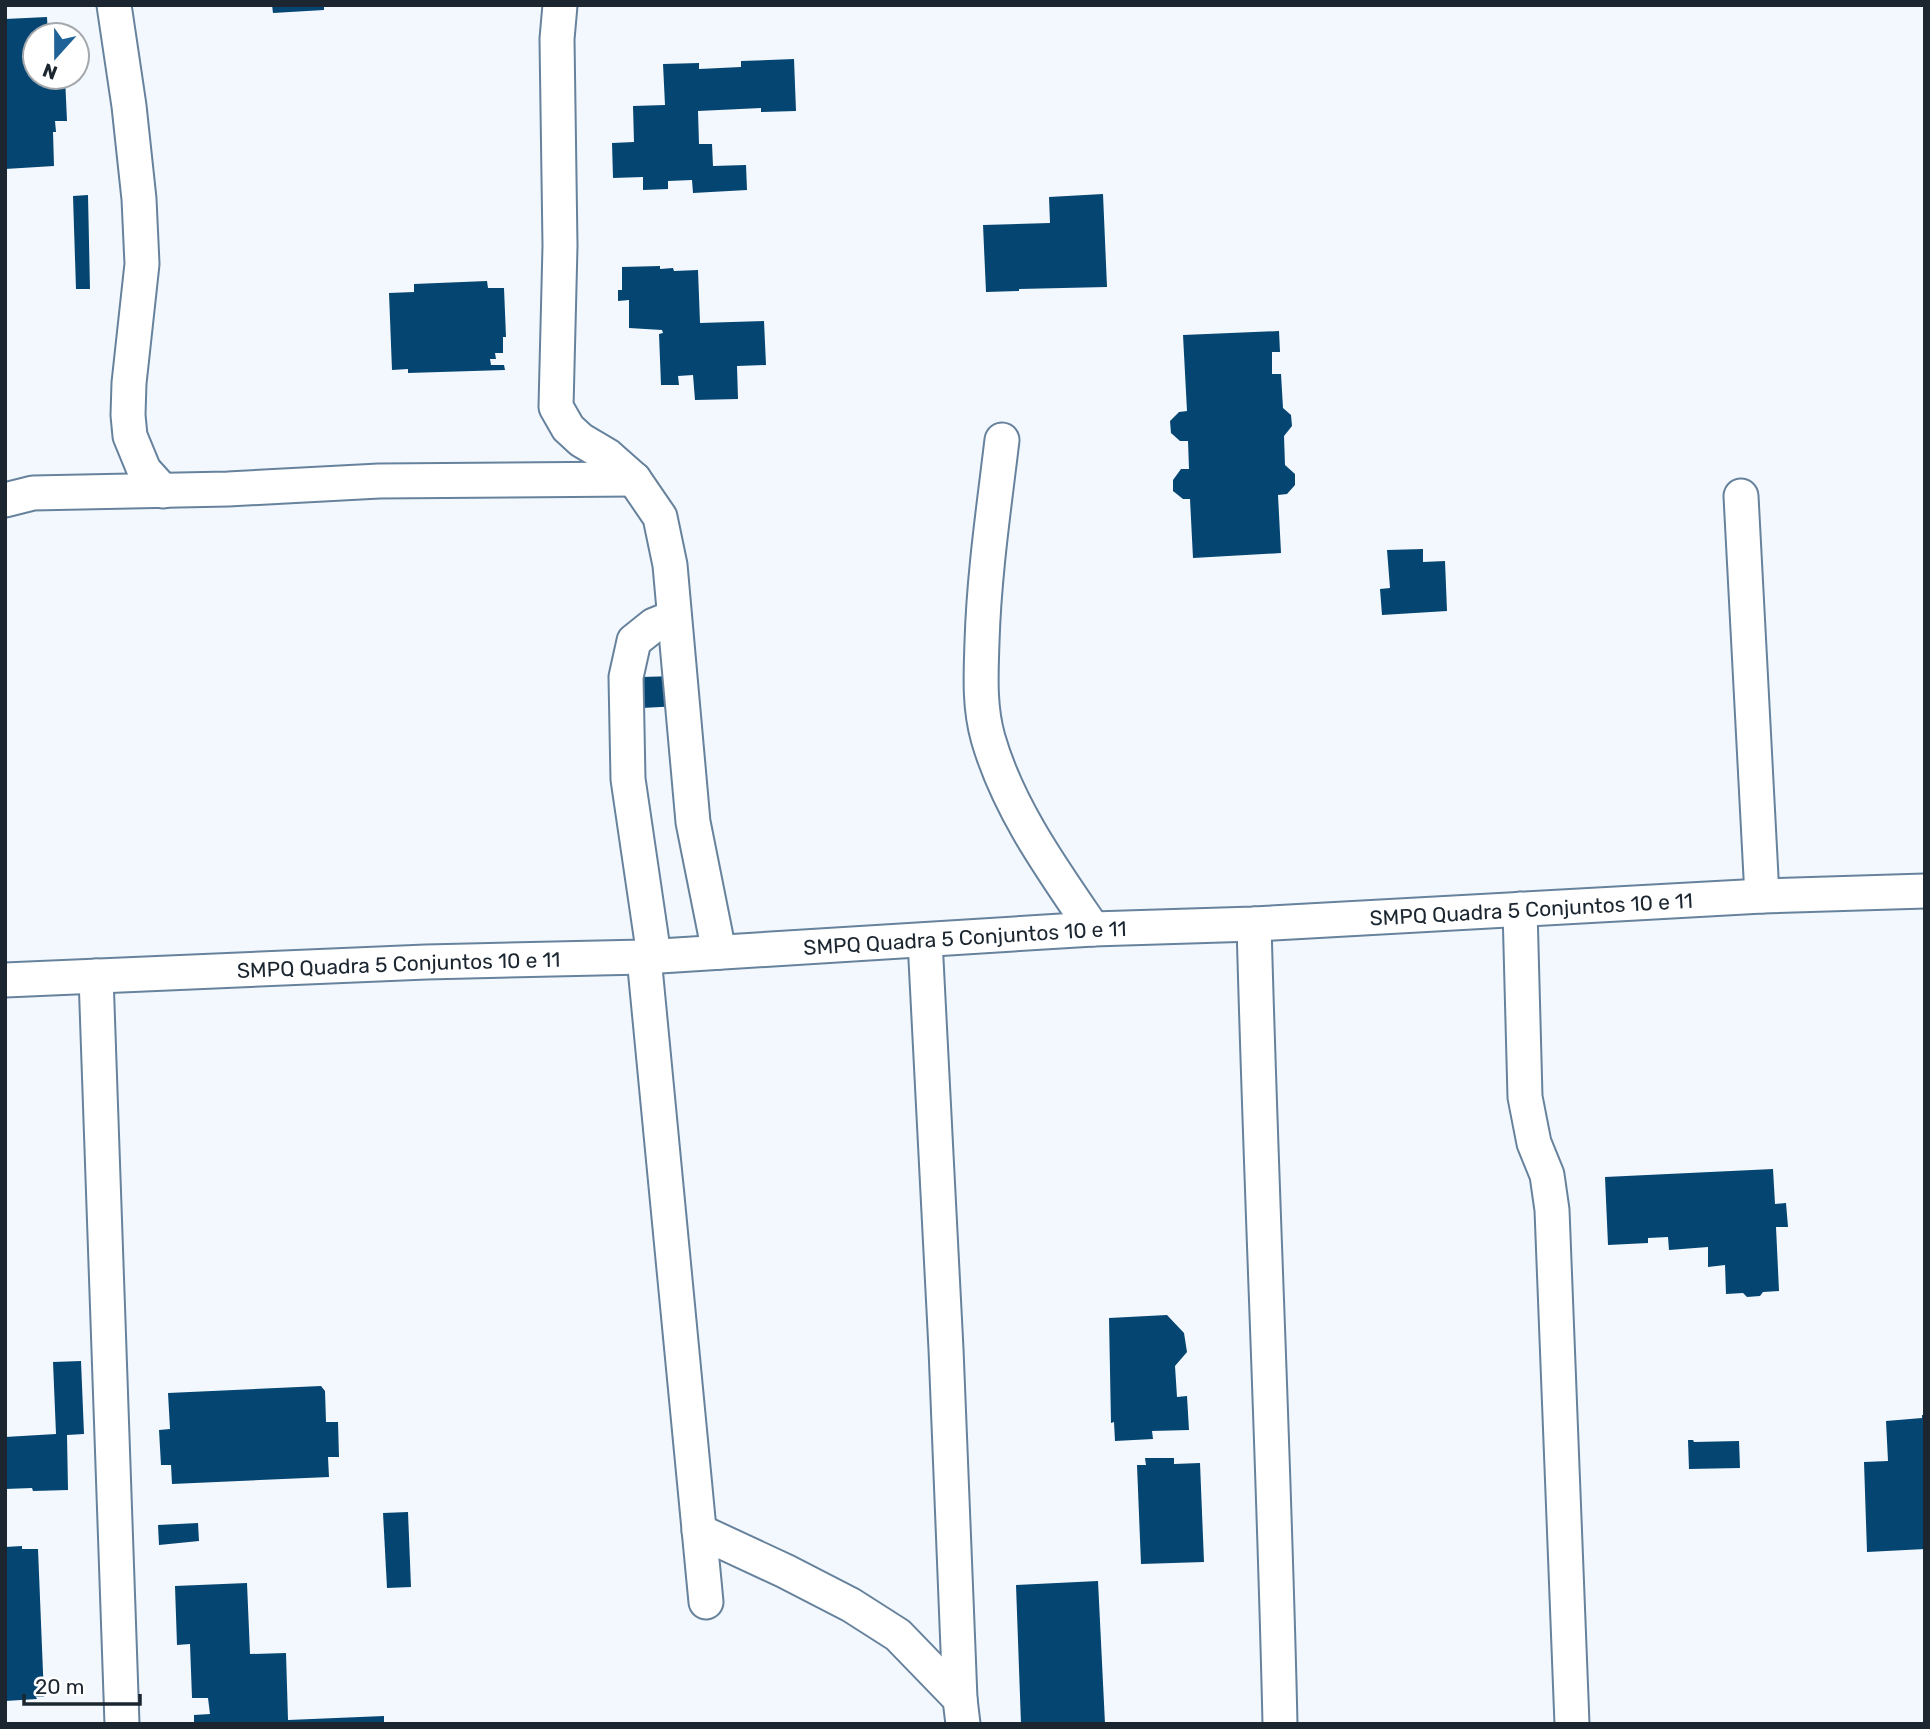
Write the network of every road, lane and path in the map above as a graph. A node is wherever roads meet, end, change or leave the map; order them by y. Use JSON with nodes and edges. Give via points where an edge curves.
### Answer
{"nodes":[{"id":1,"x":114,"y":5,"type":"edge"},
{"id":2,"x":560,"y":5,"type":"edge"},
{"id":3,"x":1002,"y":440,"type":"dead end"},
{"id":4,"x":634,"y":479,"type":"junction"},
{"id":5,"x":163,"y":491,"type":"junction"},
{"id":6,"x":1741,"y":496,"type":"dead end"},
{"id":7,"x":5,"y":500,"type":"edge"},
{"id":8,"x":674,"y":617,"type":"junction"},
{"id":9,"x":1925,"y":891,"type":"edge"},
{"id":10,"x":1762,"y":896,"type":"junction"},
{"id":11,"x":1520,"y":909,"type":"junction"},
{"id":12,"x":1254,"y":924,"type":"junction"},
{"id":13,"x":1093,"y":929,"type":"junction"},
{"id":14,"x":925,"y":940,"type":"junction"},
{"id":15,"x":719,"y":952,"type":"junction"},
{"id":16,"x":649,"y":956,"type":"junction"},
{"id":17,"x":96,"y":976,"type":"junction"},
{"id":18,"x":5,"y":980,"type":"edge"},
{"id":19,"x":699,"y":1531,"type":"junction"},
{"id":20,"x":706,"y":1601,"type":"dead end"},
{"id":21,"x":961,"y":1711,"type":"edge"},
{"id":22,"x":122,"y":1724,"type":"edge"},
{"id":23,"x":1280,"y":1724,"type":"edge"},
{"id":24,"x":1572,"y":1724,"type":"edge"}],
"edges":[{"from":1,"to":5,"type":"street","via":[[129,106],[142,264],[129,383],[130,436],[144,470]]},
{"from":2,"to":4,"type":"street","via":[[556,407],[581,440]]},
{"from":3,"to":13,"type":"street","via":[[983,594],[980,691],[987,735],[1000,774],[1034,841]]},
{"from":4,"to":5,"type":"street","via":[[379,481]]},
{"from":4,"to":8,"type":"street","via":[[660,517]]},
{"from":5,"to":7,"type":"street","via":[[33,493]]},
{"from":6,"to":10,"type":"street"},
{"from":8,"to":15,"type":"street","via":[[693,822]]},
{"from":8,"to":16,"type":"street","via":[[634,640],[626,677],[628,779]]},
{"from":9,"to":10,"type":"street","name":"SMPQ Quadra 5 Conjuntos 10 e 11"},
{"from":10,"to":11,"type":"street","name":"SMPQ Quadra 5 Conjuntos 10 e 11"},
{"from":11,"to":12,"type":"street","name":"SMPQ Quadra 5 Conjuntos 10 e 11"},
{"from":11,"to":24,"type":"street","via":[[1525,1097],[1552,1210]]},
{"from":12,"to":13,"type":"street","name":"SMPQ Quadra 5 Conjuntos 10 e 11"},
{"from":12,"to":23,"type":"street"},
{"from":13,"to":14,"type":"street","name":"SMPQ Quadra 5 Conjuntos 10 e 11"},
{"from":14,"to":15,"type":"street","name":"SMPQ Quadra 5 Conjuntos 10 e 11"},
{"from":14,"to":21,"type":"street"},
{"from":15,"to":16,"type":"street","name":"SMPQ Quadra 5 Conjuntos 10 e 11"},
{"from":16,"to":17,"type":"street","name":"SMPQ Quadra 5 Conjuntos 10 e 11"},
{"from":16,"to":19,"type":"street"},
{"from":17,"to":18,"type":"street","name":"SMPQ Quadra 5 Conjuntos 10 e 11"},
{"from":17,"to":22,"type":"street"},
{"from":19,"to":20,"type":"street"},
{"from":19,"to":21,"type":"street","via":[[785,1571],[898,1635]]}]}
